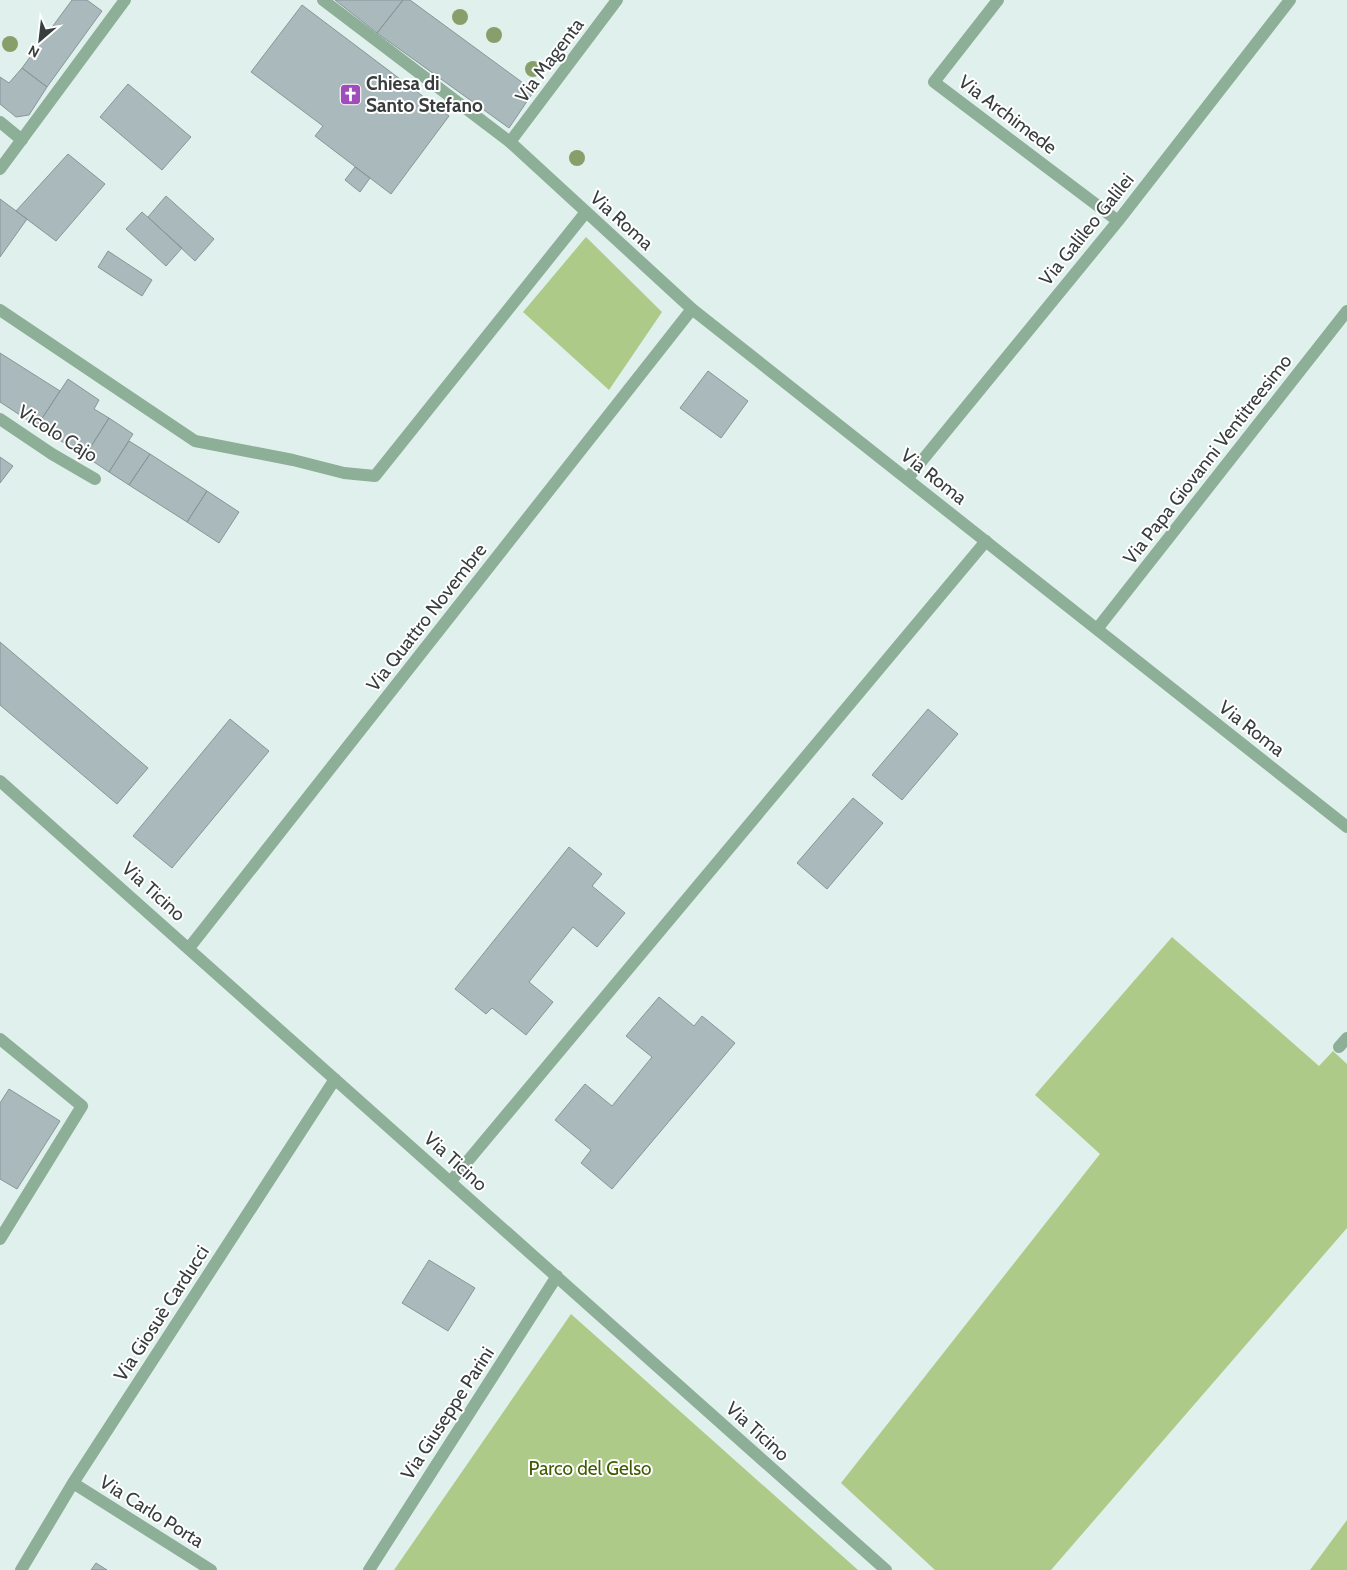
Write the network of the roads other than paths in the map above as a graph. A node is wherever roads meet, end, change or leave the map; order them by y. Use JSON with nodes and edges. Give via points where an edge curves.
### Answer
{"nodes":[{"id":1,"x":126,"y":0,"type":"edge"},
{"id":2,"x":324,"y":0,"type":"edge"},
{"id":3,"x":618,"y":0,"type":"edge"},
{"id":4,"x":998,"y":0,"type":"edge"},
{"id":5,"x":1290,"y":0,"type":"edge"},
{"id":6,"x":0,"y":122,"type":"edge"},
{"id":7,"x":22,"y":140,"type":"junction"},
{"id":8,"x":510,"y":142,"type":"junction"},
{"id":9,"x":0,"y":169,"type":"edge"},
{"id":10,"x":586,"y":212,"type":"junction"},
{"id":11,"x":1118,"y":221,"type":"junction"},
{"id":12,"x":692,"y":309,"type":"junction"},
{"id":13,"x":0,"y":310,"type":"edge"},
{"id":14,"x":1347,"y":311,"type":"edge"},
{"id":15,"x":0,"y":419,"type":"edge"},
{"id":16,"x":95,"y":479,"type":"dead end"},
{"id":17,"x":907,"y":479,"type":"junction"},
{"id":18,"x":986,"y":541,"type":"junction"},
{"id":19,"x":1097,"y":629,"type":"junction"},
{"id":20,"x":0,"y":781,"type":"edge"},
{"id":21,"x":1347,"y":827,"type":"edge"},
{"id":22,"x":190,"y":948,"type":"junction"},
{"id":23,"x":0,"y":1039,"type":"edge"},
{"id":24,"x":335,"y":1079,"type":"junction"},
{"id":25,"x":451,"y":1181,"type":"junction"},
{"id":26,"x":0,"y":1239,"type":"edge"},
{"id":27,"x":557,"y":1276,"type":"junction"},
{"id":28,"x":73,"y":1483,"type":"junction"},
{"id":29,"x":21,"y":1570,"type":"edge"},
{"id":30,"x":211,"y":1570,"type":"edge"},
{"id":31,"x":369,"y":1570,"type":"edge"},
{"id":32,"x":886,"y":1570,"type":"edge"}],
"edges":[{"from":1,"to":7,"type":"street"},
{"from":2,"to":8,"type":"street","name":"Via Roma"},
{"from":3,"to":8,"type":"street","name":"Via Magenta"},
{"from":4,"to":11,"type":"street","name":"Via Archimede","via":[[934,82]]},
{"from":5,"to":11,"type":"street","name":"Via Galileo Galilei"},
{"from":6,"to":7,"type":"street"},
{"from":7,"to":9,"type":"street"},
{"from":8,"to":10,"type":"street","name":"Via Roma"},
{"from":10,"to":12,"type":"street","name":"Via Roma"},
{"from":10,"to":13,"type":"street","via":[[374,476],[344,473],[196,441]]},
{"from":11,"to":17,"type":"street","name":"Via Galileo Galilei"},
{"from":12,"to":17,"type":"street","name":"Via Roma"},
{"from":12,"to":22,"type":"street","name":"Via Quattro Novembre"},
{"from":14,"to":19,"type":"street","name":"Via Papa Giovanni Ventitreesimo"},
{"from":15,"to":16,"type":"street","name":"Vicolo Cajo"},
{"from":17,"to":18,"type":"street","name":"Via Roma"},
{"from":18,"to":19,"type":"street","name":"Via Roma"},
{"from":18,"to":25,"type":"street"},
{"from":19,"to":21,"type":"street","name":"Via Roma"},
{"from":20,"to":22,"type":"street","name":"Via Ticino"},
{"from":22,"to":24,"type":"street","name":"Via Ticino"},
{"from":23,"to":26,"type":"street","via":[[82,1106]]},
{"from":24,"to":25,"type":"street","name":"Via Ticino"},
{"from":24,"to":28,"type":"street","name":"Via Giosuè Carducci"},
{"from":25,"to":27,"type":"street","name":"Via Ticino"},
{"from":27,"to":31,"type":"street","name":"Via Giuseppe Parini"},
{"from":27,"to":32,"type":"street","name":"Via Ticino"},
{"from":28,"to":29,"type":"street","name":"Via Giosuè Carducci"},
{"from":28,"to":30,"type":"street","name":"Via Carlo Porta"}]}
